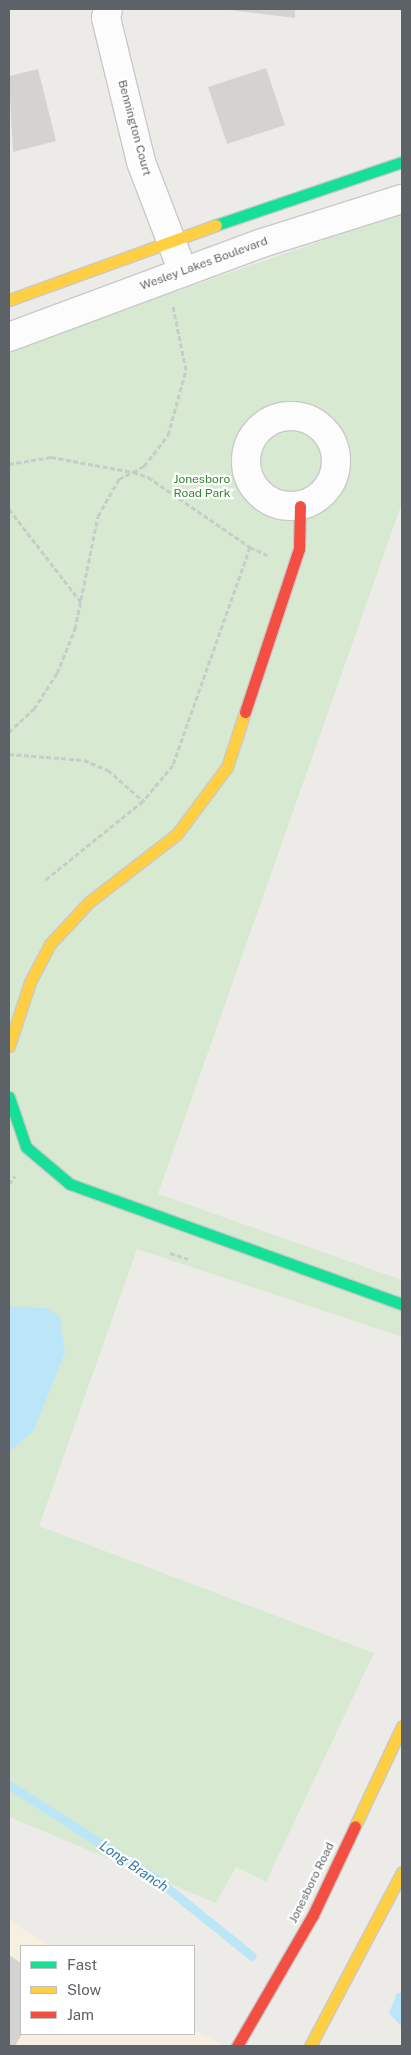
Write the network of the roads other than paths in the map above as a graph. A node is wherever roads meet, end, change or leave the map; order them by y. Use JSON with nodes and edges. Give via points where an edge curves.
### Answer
{"nodes":[{"id":1,"x":108,"y":9,"type":"edge"},
{"id":2,"x":402,"y":162,"type":"edge"},
{"id":3,"x":402,"y":199,"type":"edge"},
{"id":4,"x":172,"y":241,"type":"junction"},
{"id":5,"x":174,"y":276,"type":"junction"},
{"id":6,"x":9,"y":300,"type":"edge"},
{"id":7,"x":9,"y":337,"type":"edge"},
{"id":8,"x":300,"y":506,"type":"dead end"},
{"id":9,"x":9,"y":1046,"type":"edge"},
{"id":10,"x":9,"y":1097,"type":"edge"},
{"id":11,"x":402,"y":1304,"type":"edge"},
{"id":12,"x":402,"y":1726,"type":"edge"},
{"id":13,"x":402,"y":1872,"type":"edge"},
{"id":14,"x":237,"y":2046,"type":"edge"},
{"id":15,"x":310,"y":2046,"type":"edge"}],
"edges":[{"from":1,"to":4,"type":"street","name":"Bennington Court","via":[[106,18],[141,162]]},
{"from":2,"to":4,"type":"street"},
{"from":3,"to":5,"type":"street","name":"Wesley Lakes Boulevard","via":[[338,216]]},
{"from":4,"to":5,"type":"street","name":"Bennington Court"},
{"from":4,"to":6,"type":"street"},
{"from":5,"to":7,"type":"street","name":"Wesley Lakes Boulevard"},
{"from":8,"to":9,"type":"street","via":[[298,549],[227,767],[176,834],[90,902],[50,944],[30,982]]},
{"from":10,"to":11,"type":"street","via":[[26,1147],[70,1184]]},
{"from":12,"to":14,"type":"street","name":"Jonesboro Road","via":[[313,1915]]},
{"from":13,"to":15,"type":"street"}]}
